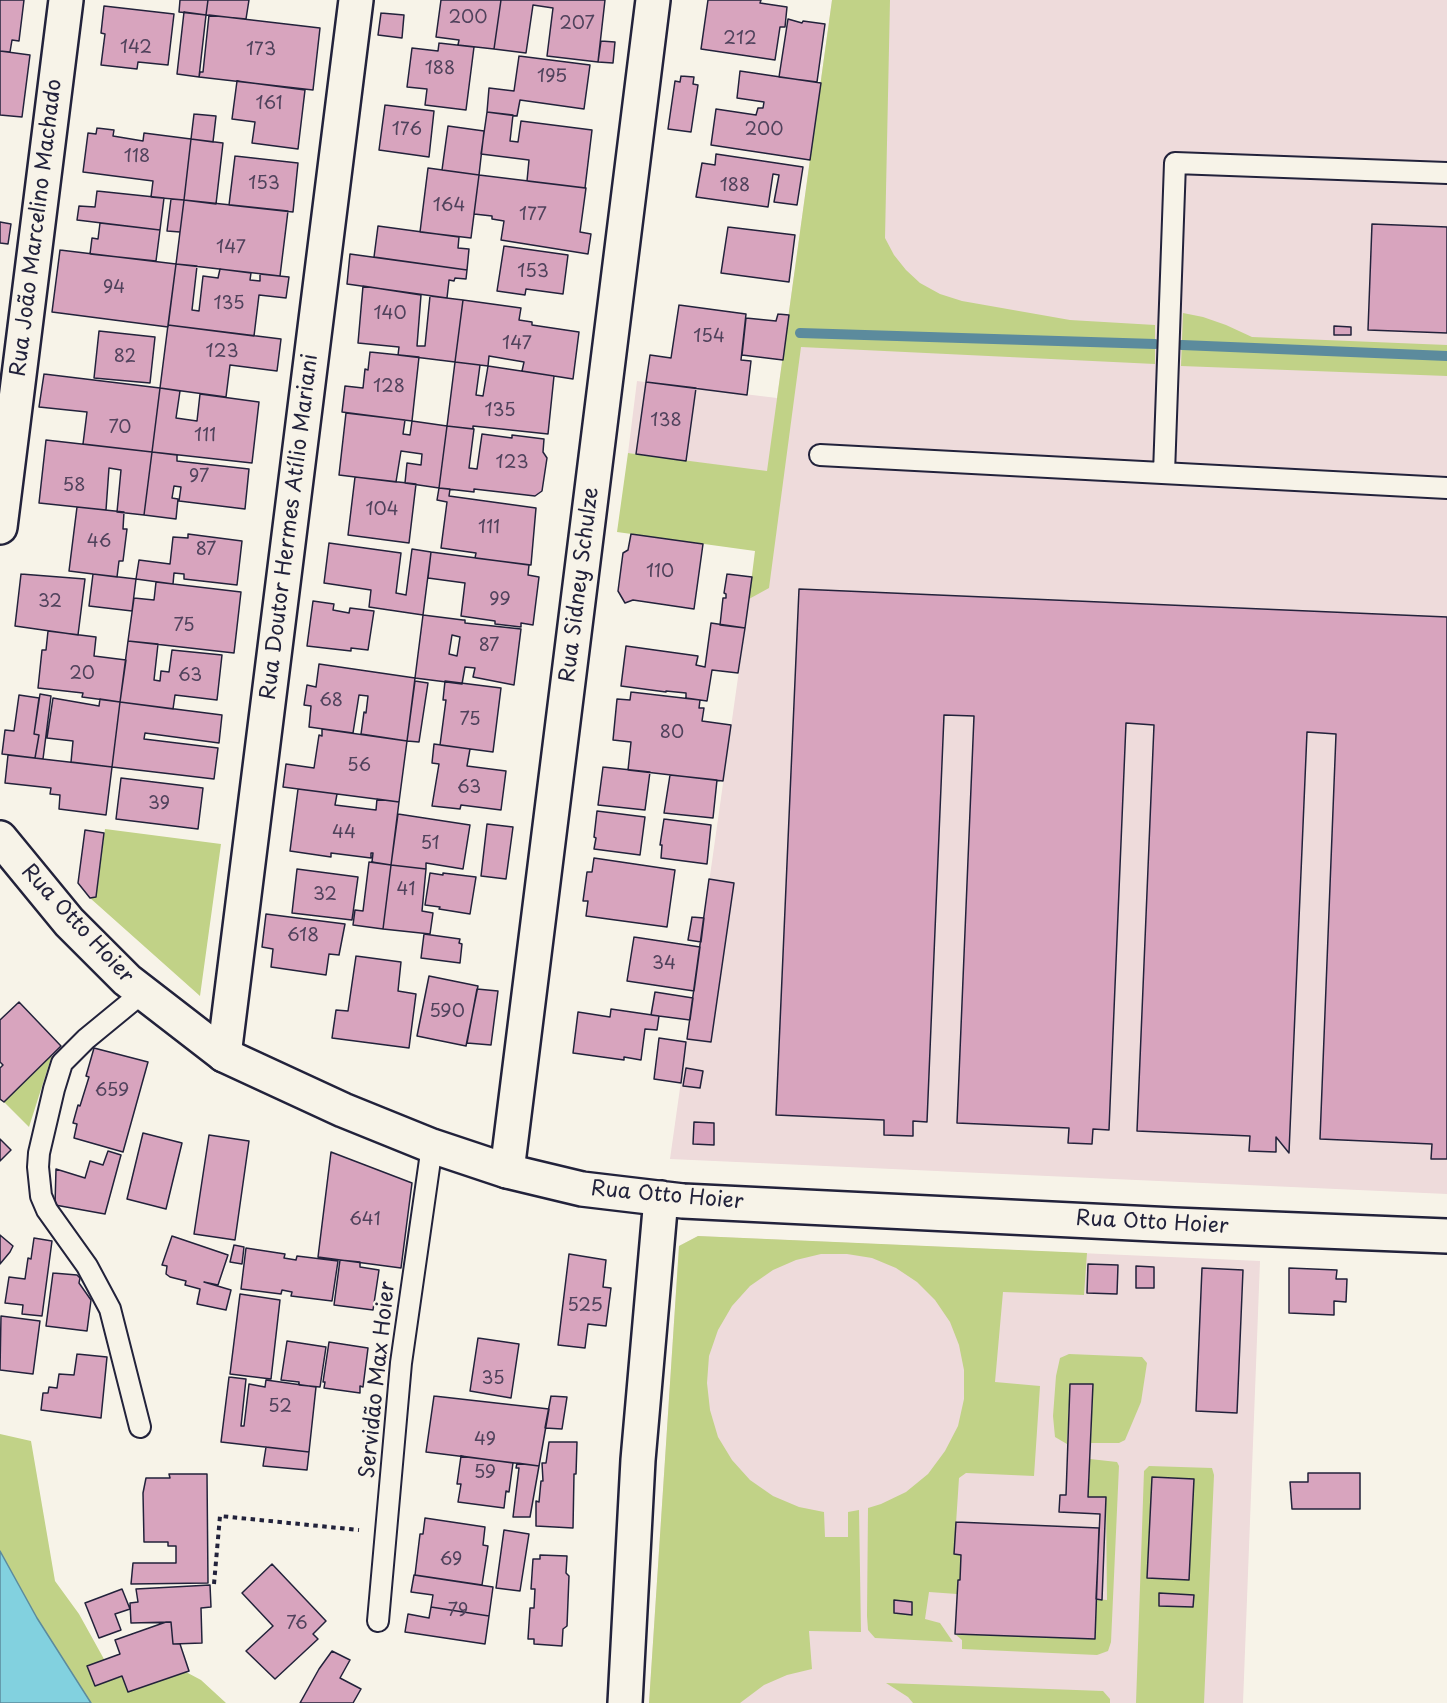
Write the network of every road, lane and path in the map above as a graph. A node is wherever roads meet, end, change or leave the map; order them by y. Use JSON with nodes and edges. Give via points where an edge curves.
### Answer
{"nodes":[{"id":1,"x":66,"y":0,"type":"edge"},
{"id":2,"x":356,"y":0,"type":"edge"},
{"id":3,"x":654,"y":0,"type":"edge"},
{"id":4,"x":1447,"y":173,"type":"edge"},
{"id":5,"x":820,"y":454,"type":"dead end"},
{"id":6,"x":1164,"y":473,"type":"junction"},
{"id":7,"x":1447,"y":488,"type":"edge"},
{"id":8,"x":0,"y":527,"type":"edge"},
{"id":9,"x":0,"y":838,"type":"edge"},
{"id":10,"x":142,"y":993,"type":"junction"},
{"id":11,"x":224,"y":1055,"type":"junction"},
{"id":12,"x":432,"y":1146,"type":"junction"},
{"id":13,"x":507,"y":1171,"type":"junction"},
{"id":14,"x":661,"y":1198,"type":"junction"},
{"id":15,"x":1447,"y":1236,"type":"edge"},
{"id":16,"x":140,"y":1427,"type":"dead end"},
{"id":17,"x":386,"y":1533,"type":"junction"},
{"id":18,"x":214,"y":1584,"type":"dead end"},
{"id":19,"x":378,"y":1621,"type":"dead end"},
{"id":20,"x":626,"y":1703,"type":"edge"}],
"edges":[{"from":1,"to":8,"type":"street","name":"Rua João Marcelino Machado"},
{"from":2,"to":11,"type":"street","name":"Rua Doutor Hermes Atílio Mariani"},
{"from":3,"to":13,"type":"street","name":"Rua Sidney Schulze"},
{"from":4,"to":6,"type":"lane","via":[[1175,164]]},
{"from":5,"to":6,"type":"lane"},
{"from":6,"to":7,"type":"lane"},
{"from":9,"to":10,"type":"street","name":"Rua Otto Hoier","via":[[69,922]]},
{"from":10,"to":11,"type":"street","name":"Rua Otto Hoier"},
{"from":10,"to":16,"type":"lane","via":[[62,1063],[38,1167],[41,1196],[48,1210],[87,1266],[110,1309]]},
{"from":11,"to":12,"type":"street","name":"Rua Otto Hoier"},
{"from":12,"to":13,"type":"street","name":"Rua Otto Hoier"},
{"from":12,"to":17,"type":"lane","name":"Servidão Max Hoier","via":[[401,1363]]},
{"from":13,"to":14,"type":"street","name":"Rua Otto Hoier","via":[[582,1189]]},
{"from":14,"to":15,"type":"street","name":"Rua Otto Hoier"},
{"from":14,"to":20,"type":"street","via":[[638,1460]]},
{"from":17,"to":18,"type":"path","via":[[220,1516]]},
{"from":17,"to":19,"type":"lane","name":"Servidão Max Hoier"}]}
